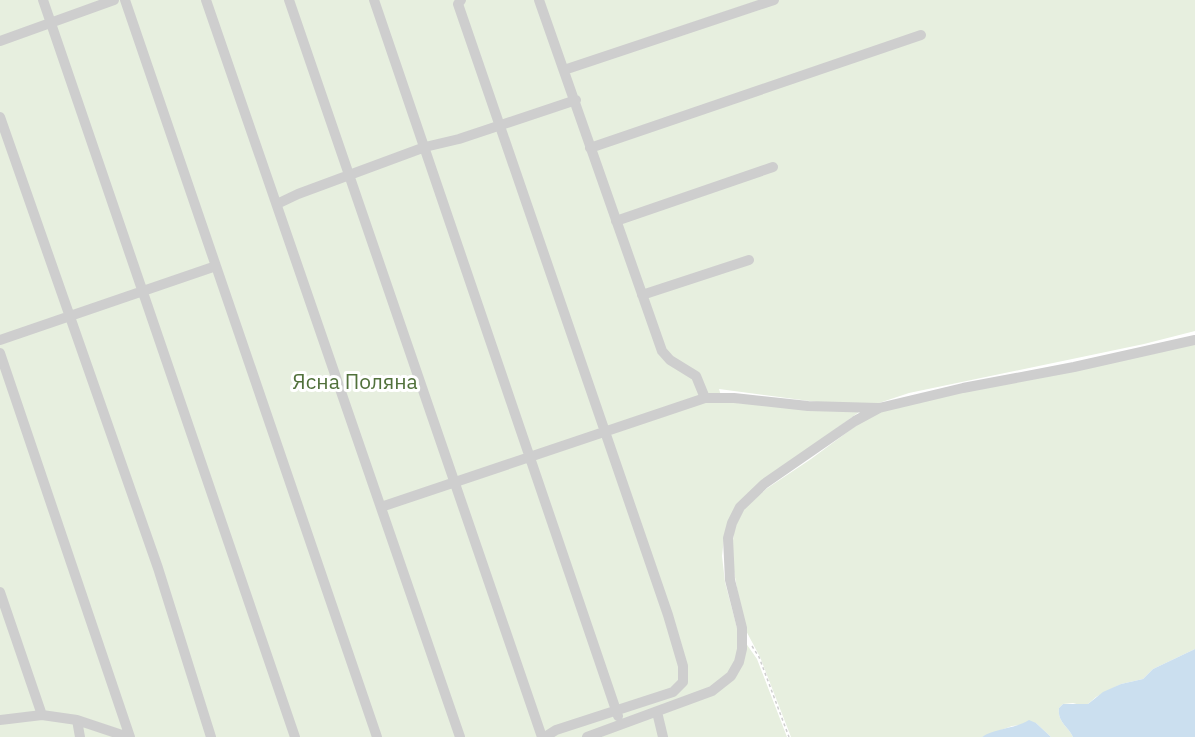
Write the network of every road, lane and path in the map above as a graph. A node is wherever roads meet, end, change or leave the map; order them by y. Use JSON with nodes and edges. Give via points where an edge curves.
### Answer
{"nodes":[{"id":1,"x":42,"y":0,"type":"edge"},
{"id":2,"x":114,"y":0,"type":"edge"},
{"id":3,"x":125,"y":0,"type":"edge"},
{"id":4,"x":206,"y":0,"type":"edge"},
{"id":5,"x":289,"y":0,"type":"edge"},
{"id":6,"x":374,"y":0,"type":"edge"},
{"id":7,"x":461,"y":0,"type":"edge"},
{"id":8,"x":539,"y":0,"type":"edge"},
{"id":9,"x":774,"y":0,"type":"edge"},
{"id":10,"x":51,"y":24,"type":"junction"},
{"id":11,"x":921,"y":35,"type":"dead end"},
{"id":12,"x":0,"y":41,"type":"edge"},
{"id":13,"x":564,"y":70,"type":"junction"},
{"id":14,"x":576,"y":100,"type":"junction"},
{"id":15,"x":0,"y":117,"type":"edge"},
{"id":16,"x":500,"y":126,"type":"junction"},
{"id":17,"x":425,"y":147,"type":"junction"},
{"id":18,"x":590,"y":148,"type":"junction"},
{"id":19,"x":773,"y":167,"type":"dead end"},
{"id":20,"x":351,"y":176,"type":"junction"},
{"id":21,"x":277,"y":204,"type":"junction"},
{"id":22,"x":616,"y":220,"type":"junction"},
{"id":23,"x":749,"y":260,"type":"dead end"},
{"id":24,"x":216,"y":266,"type":"junction"},
{"id":25,"x":141,"y":291,"type":"junction"},
{"id":26,"x":642,"y":295,"type":"junction"},
{"id":27,"x":69,"y":316,"type":"junction"},
{"id":28,"x":0,"y":340,"type":"edge"},
{"id":29,"x":1195,"y":340,"type":"edge"},
{"id":30,"x":0,"y":353,"type":"edge"},
{"id":31,"x":705,"y":398,"type":"junction"},
{"id":32,"x":879,"y":408,"type":"junction"},
{"id":33,"x":604,"y":431,"type":"junction"},
{"id":34,"x":530,"y":458,"type":"junction"},
{"id":35,"x":455,"y":483,"type":"junction"},
{"id":36,"x":381,"y":507,"type":"junction"},
{"id":37,"x":0,"y":592,"type":"edge"},
{"id":38,"x":742,"y":628,"type":"junction"},
{"id":39,"x":616,"y":710,"type":"junction"},
{"id":40,"x":657,"y":712,"type":"junction"},
{"id":41,"x":42,"y":715,"type":"junction"},
{"id":42,"x":0,"y":720,"type":"edge"},
{"id":43,"x":77,"y":720,"type":"junction"},
{"id":44,"x":622,"y":724,"type":"junction"},
{"id":45,"x":80,"y":737,"type":"edge"},
{"id":46,"x":129,"y":737,"type":"edge"},
{"id":47,"x":211,"y":737,"type":"edge"},
{"id":48,"x":295,"y":737,"type":"edge"},
{"id":49,"x":377,"y":737,"type":"edge"},
{"id":50,"x":460,"y":737,"type":"edge"},
{"id":51,"x":544,"y":737,"type":"edge"},
{"id":52,"x":586,"y":737,"type":"edge"},
{"id":53,"x":663,"y":737,"type":"edge"},
{"id":54,"x":789,"y":737,"type":"edge"}],
"edges":[{"from":1,"to":10,"type":"street"},
{"from":2,"to":10,"type":"street"},
{"from":3,"to":24,"type":"street"},
{"from":4,"to":21,"type":"street"},
{"from":5,"to":20,"type":"street"},
{"from":6,"to":17,"type":"street"},
{"from":7,"to":16,"type":"street","via":[[458,4]]},
{"from":8,"to":13,"type":"street"},
{"from":9,"to":13,"type":"street"},
{"from":10,"to":12,"type":"street"},
{"from":10,"to":25,"type":"street"},
{"from":11,"to":18,"type":"street"},
{"from":13,"to":14,"type":"street"},
{"from":14,"to":16,"type":"street"},
{"from":14,"to":18,"type":"street"},
{"from":15,"to":27,"type":"street"},
{"from":16,"to":17,"type":"street"},
{"from":16,"to":33,"type":"street"},
{"from":17,"to":20,"type":"street"},
{"from":17,"to":34,"type":"street"},
{"from":18,"to":22,"type":"street"},
{"from":19,"to":22,"type":"street"},
{"from":20,"to":21,"type":"street"},
{"from":20,"to":35,"type":"street"},
{"from":21,"to":36,"type":"street"},
{"from":22,"to":26,"type":"street"},
{"from":23,"to":26,"type":"street"},
{"from":24,"to":25,"type":"street"},
{"from":24,"to":49,"type":"street"},
{"from":25,"to":27,"type":"street"},
{"from":25,"to":48,"type":"street"},
{"from":26,"to":31,"type":"street","via":[[662,351],[696,376]]},
{"from":27,"to":28,"type":"street"},
{"from":27,"to":47,"type":"street","via":[[158,568]]},
{"from":29,"to":32,"type":"street"},
{"from":30,"to":46,"type":"street"},
{"from":31,"to":32,"type":"street"},
{"from":31,"to":33,"type":"street"},
{"from":32,"to":38,"type":"street","via":[[764,484],[740,507],[728,538],[728,555]]},
{"from":33,"to":34,"type":"street"},
{"from":33,"to":39,"type":"street","via":[[668,615],[683,682],[673,692]]},
{"from":34,"to":35,"type":"street"},
{"from":34,"to":39,"type":"street"},
{"from":35,"to":36,"type":"street"},
{"from":35,"to":51,"type":"street"},
{"from":36,"to":50,"type":"street"},
{"from":37,"to":41,"type":"street"},
{"from":38,"to":40,"type":"street","via":[[742,649],[731,676],[712,691]]},
{"from":38,"to":54,"type":"path","via":[[759,657]]},
{"from":39,"to":44,"type":"street"},
{"from":39,"to":51,"type":"street"},
{"from":40,"to":44,"type":"street"},
{"from":40,"to":53,"type":"street"},
{"from":41,"to":42,"type":"street"},
{"from":41,"to":43,"type":"street"},
{"from":43,"to":45,"type":"street"},
{"from":43,"to":46,"type":"street"},
{"from":44,"to":52,"type":"street"}]}
